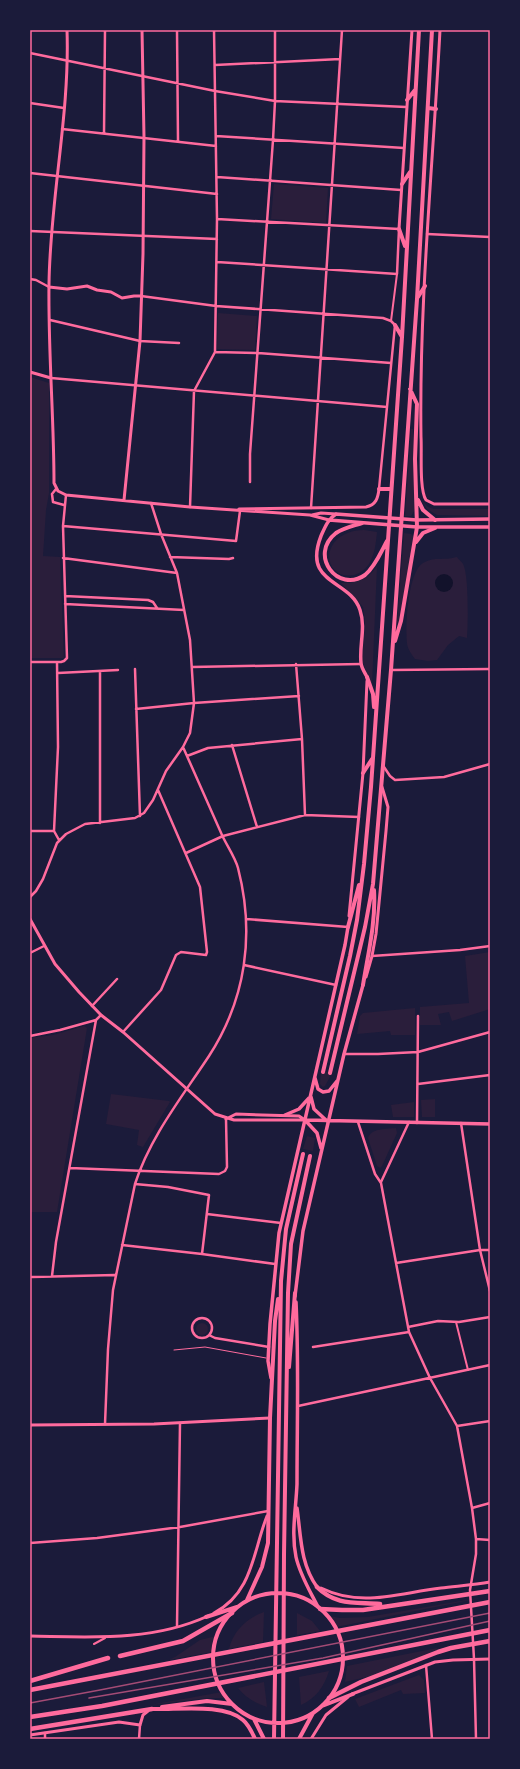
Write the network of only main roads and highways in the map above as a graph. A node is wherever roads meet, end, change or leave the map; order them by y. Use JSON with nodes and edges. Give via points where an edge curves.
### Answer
{"nodes":[{"id":1,"x":419,"y":30,"type":"edge"},
{"id":2,"x":432,"y":30,"type":"edge"},
{"id":3,"x":416,"y":90,"type":"junction"},
{"id":4,"x":407,"y":100,"type":"road end"},
{"id":5,"x":428,"y":108,"type":"junction"},
{"id":6,"x":436,"y":109,"type":"road end"},
{"id":7,"x":411,"y":172,"type":"junction"},
{"id":8,"x":402,"y":184,"type":"road end"},
{"id":9,"x":399,"y":229,"type":"road end"},
{"id":10,"x":406,"y":249,"type":"junction"},
{"id":11,"x":425,"y":286,"type":"road end"},
{"id":12,"x":416,"y":299,"type":"junction"},
{"id":13,"x":395,"y":325,"type":"road end"},
{"id":14,"x":402,"y":337,"type":"junction"},
{"id":15,"x":410,"y":389,"type":"junction"},
{"id":16,"x":379,"y":489,"type":"road end"},
{"id":17,"x":391,"y":489,"type":"junction"},
{"id":18,"x":417,"y":496,"type":"junction"},
{"id":19,"x":391,"y":516,"type":"junction"},
{"id":20,"x":490,"y":519,"type":"edge"},
{"id":21,"x":329,"y":520,"type":"junction"},
{"id":22,"x":417,"y":520,"type":"junction"},
{"id":23,"x":435,"y":520,"type":"junction"},
{"id":24,"x":362,"y":523,"type":"junction"},
{"id":25,"x":417,"y":527,"type":"junction"},
{"id":26,"x":490,"y":527,"type":"edge"},
{"id":27,"x":435,"y":528,"type":"junction"},
{"id":28,"x":388,"y":539,"type":"junction"},
{"id":29,"x":414,"y":546,"type":"junction"},
{"id":30,"x":392,"y":648,"type":"junction"},
{"id":31,"x":367,"y":677,"type":"joint"},
{"id":32,"x":375,"y":721,"type":"junction"},
{"id":33,"x":373,"y":758,"type":"junction"},
{"id":34,"x":363,"y":773,"type":"road end"},
{"id":35,"x":363,"y":871,"type":"junction"},
{"id":36,"x":373,"y":884,"type":"junction"},
{"id":37,"x":348,"y":927,"type":"joint"},
{"id":38,"x":363,"y":985,"type":"joint"},
{"id":39,"x":323,"y":1072,"type":"dead end"},
{"id":40,"x":330,"y":1074,"type":"dead end"},
{"id":41,"x":315,"y":1075,"type":"junction"},
{"id":42,"x":338,"y":1079,"type":"junction"},
{"id":43,"x":310,"y":1095,"type":"junction"},
{"id":44,"x":285,"y":1115,"type":"road end"},
{"id":45,"x":305,"y":1120,"type":"junction"},
{"id":46,"x":328,"y":1121,"type":"junction"},
{"id":47,"x":490,"y":1124,"type":"edge"},
{"id":48,"x":322,"y":1150,"type":"junction"},
{"id":49,"x":303,"y":1154,"type":"dead end"},
{"id":50,"x":310,"y":1156,"type":"dead end"},
{"id":51,"x":281,"y":1281,"type":"junction"},
{"id":52,"x":295,"y":1293,"type":"junction"},
{"id":53,"x":272,"y":1383,"type":"junction"},
{"id":54,"x":287,"y":1402,"type":"junction"},
{"id":55,"x":296,"y":1503,"type":"junction"},
{"id":56,"x":317,"y":1586,"type":"joint"},
{"id":57,"x":490,"y":1591,"type":"edge"},
{"id":58,"x":245,"y":1602,"type":"junction"},
{"id":59,"x":490,"y":1602,"type":"edge"},
{"id":60,"x":386,"y":1605,"type":"junction"},
{"id":61,"x":239,"y":1606,"type":"junction"},
{"id":62,"x":320,"y":1609,"type":"junction"},
{"id":63,"x":232,"y":1613,"type":"junction"},
{"id":64,"x":206,"y":1617,"type":"road end"},
{"id":65,"x":490,"y":1630,"type":"edge"},
{"id":66,"x":490,"y":1640,"type":"edge"},
{"id":67,"x":120,"y":1656,"type":"dead end"},
{"id":68,"x":108,"y":1658,"type":"dead end"},
{"id":69,"x":30,"y":1681,"type":"edge"},
{"id":70,"x":30,"y":1690,"type":"edge"},
{"id":71,"x":353,"y":1694,"type":"road end"},
{"id":72,"x":329,"y":1698,"type":"junction"},
{"id":73,"x":232,"y":1704,"type":"junction"},
{"id":74,"x":320,"y":1707,"type":"junction"},
{"id":75,"x":152,"y":1709,"type":"junction"},
{"id":76,"x":314,"y":1712,"type":"junction"},
{"id":77,"x":30,"y":1717,"type":"edge"},
{"id":78,"x":256,"y":1719,"type":"junction"},
{"id":79,"x":30,"y":1729,"type":"edge"},
{"id":80,"x":255,"y":1739,"type":"edge"},
{"id":81,"x":264,"y":1739,"type":"edge"},
{"id":82,"x":274,"y":1739,"type":"edge"},
{"id":83,"x":283,"y":1739,"type":"edge"},
{"id":84,"x":299,"y":1739,"type":"edge"}],
"edges":[{"from":1,"to":3,"type":"main road"},
{"from":2,"to":5,"type":"main road"},
{"from":3,"to":4,"type":"main road"},
{"from":3,"to":7,"type":"main road"},
{"from":5,"to":6,"type":"main road"},
{"from":5,"to":12,"type":"main road"},
{"from":7,"to":8,"type":"main road"},
{"from":7,"to":10,"type":"main road"},
{"from":9,"to":10,"type":"main road"},
{"from":10,"to":14,"type":"main road"},
{"from":11,"to":12,"type":"main road"},
{"from":12,"to":15,"type":"main road"},
{"from":13,"to":14,"type":"main road"},
{"from":14,"to":17,"type":"main road"},
{"from":15,"to":18,"type":"main road","via":[[417,404]]},
{"from":15,"to":30,"type":"main road"},
{"from":16,"to":17,"type":"main road"},
{"from":17,"to":19,"type":"main road"},
{"from":18,"to":22,"type":"main road"},
{"from":18,"to":23,"type":"main road","via":[[423,510]]},
{"from":19,"to":21,"type":"main road","via":[[336,514]]},
{"from":19,"to":22,"type":"main road"},
{"from":19,"to":28,"type":"main road"},
{"from":20,"to":23,"type":"main road"},
{"from":21,"to":24,"type":"main road"},
{"from":21,"to":31,"type":"main road","via":[[318,545],[316,558],[326,578],[348,594],[359,608],[362,626],[361,664]]},
{"from":22,"to":23,"type":"main road"},
{"from":22,"to":25,"type":"main road"},
{"from":24,"to":25,"type":"main road"},
{"from":24,"to":28,"type":"main road","via":[[335,534],[327,544],[325,560],[337,577],[355,579],[366,574]]},
{"from":25,"to":27,"type":"main road"},
{"from":25,"to":29,"type":"main road"},
{"from":26,"to":27,"type":"main road"},
{"from":27,"to":29,"type":"main road","via":[[423,533]]},
{"from":28,"to":32,"type":"main road"},
{"from":29,"to":30,"type":"main road","via":[[401,621]]},
{"from":30,"to":36,"type":"main road"},
{"from":31,"to":32,"type":"main road","via":[[373,694]]},
{"from":32,"to":33,"type":"main road"},
{"from":33,"to":34,"type":"main road"},
{"from":33,"to":35,"type":"main road"},
{"from":35,"to":37,"type":"main road"},
{"from":35,"to":39,"type":"main road","via":[[352,949]]},
{"from":36,"to":38,"type":"main road","via":[[374,919]]},
{"from":36,"to":40,"type":"main road"},
{"from":37,"to":41,"type":"main road"},
{"from":38,"to":42,"type":"main road"},
{"from":41,"to":42,"type":"main road","via":[[318,1089],[323,1092],[329,1091]]},
{"from":41,"to":43,"type":"main road"},
{"from":42,"to":46,"type":"main road"},
{"from":43,"to":44,"type":"main road","via":[[299,1109]]},
{"from":43,"to":45,"type":"main road"},
{"from":43,"to":46,"type":"main road","via":[[314,1109]]},
{"from":45,"to":46,"type":"main road"},
{"from":45,"to":48,"type":"main road","via":[[317,1134]]},
{"from":45,"to":53,"type":"main road","via":[[281,1223],[275,1264],[268,1358]]},
{"from":46,"to":47,"type":"main road"},
{"from":46,"to":48,"type":"main road"},
{"from":48,"to":52,"type":"main road","via":[[303,1231]]},
{"from":49,"to":51,"type":"main road","via":[[286,1229]]},
{"from":50,"to":54,"type":"main road","via":[[291,1244],[287,1304]]},
{"from":51,"to":53,"type":"main road","via":[[275,1321]]},
{"from":51,"to":82,"type":"main road"},
{"from":52,"to":54,"type":"main road"},
{"from":52,"to":55,"type":"main road","via":[[298,1342]]},
{"from":53,"to":58,"type":"main road","via":[[268,1536],[265,1560]]},
{"from":54,"to":83,"type":"main road"},
{"from":55,"to":56,"type":"main road","via":[[303,1556]]},
{"from":55,"to":62,"type":"main road","via":[[296,1558],[302,1576]]},
{"from":56,"to":60,"type":"highway","via":[[328,1596],[340,1601]]},
{"from":57,"to":60,"type":"highway"},
{"from":58,"to":61,"type":"main road"},
{"from":58,"to":62,"type":"main road","via":[[256,1597],[279,1593],[308,1600]]},
{"from":59,"to":70,"type":"highway"},
{"from":60,"to":62,"type":"highway","via":[[356,1610]]},
{"from":61,"to":63,"type":"main road"},
{"from":61,"to":64,"type":"main road"},
{"from":62,"to":72,"type":"main road","via":[[334,1625],[342,1647],[342,1665],[337,1684]]},
{"from":63,"to":67,"type":"highway","via":[[183,1641]]},
{"from":63,"to":73,"type":"main road","via":[[218,1633],[214,1647],[214,1666],[220,1687]]},
{"from":65,"to":77,"type":"highway","via":[[102,1706]]},
{"from":66,"to":72,"type":"highway","via":[[438,1652],[361,1682]]},
{"from":68,"to":69,"type":"highway"},
{"from":71,"to":74,"type":"main road"},
{"from":72,"to":74,"type":"main road"},
{"from":73,"to":75,"type":"main road","via":[[202,1702]]},
{"from":73,"to":78,"type":"main road"},
{"from":74,"to":76,"type":"main road"},
{"from":75,"to":79,"type":"highway"},
{"from":75,"to":80,"type":"main road","via":[[226,1712],[243,1720]]},
{"from":76,"to":78,"type":"main road","via":[[282,1723]]},
{"from":76,"to":84,"type":"main road"},
{"from":78,"to":81,"type":"main road"}]}
